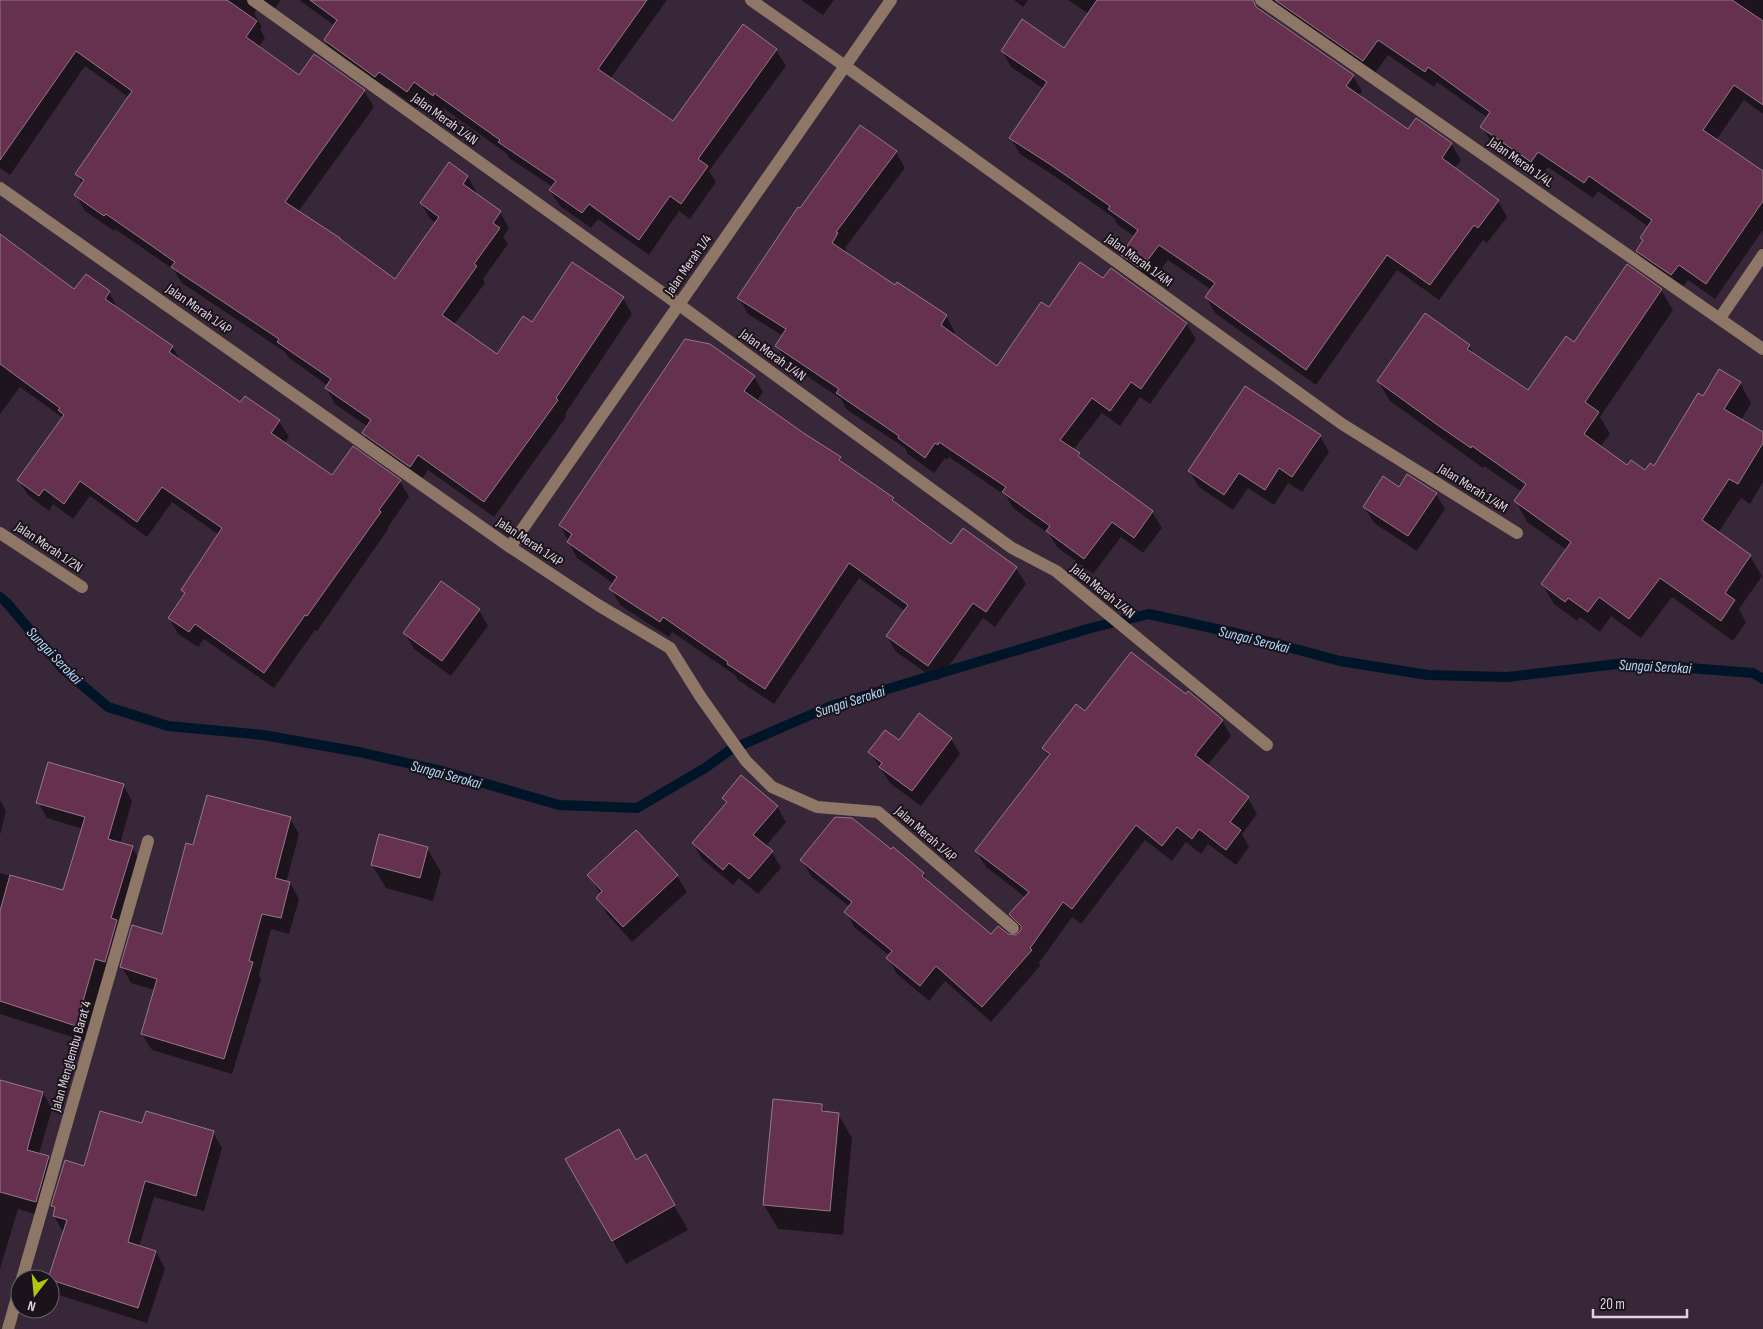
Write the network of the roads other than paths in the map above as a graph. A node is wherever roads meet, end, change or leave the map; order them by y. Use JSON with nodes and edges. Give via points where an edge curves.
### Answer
{"nodes":[{"id":1,"x":253,"y":0,"type":"edge"},
{"id":2,"x":751,"y":0,"type":"edge"},
{"id":3,"x":890,"y":0,"type":"edge"},
{"id":4,"x":1261,"y":0,"type":"edge"},
{"id":5,"x":845,"y":66,"type":"junction"},
{"id":6,"x":0,"y":188,"type":"edge"},
{"id":7,"x":1763,"y":255,"type":"edge"},
{"id":8,"x":678,"y":304,"type":"junction"},
{"id":9,"x":1720,"y":318,"type":"junction"},
{"id":10,"x":1763,"y":349,"type":"edge"},
{"id":11,"x":0,"y":533,"type":"edge"},
{"id":12,"x":1517,"y":533,"type":"dead end"},
{"id":13,"x":510,"y":547,"type":"junction"},
{"id":14,"x":82,"y":587,"type":"dead end"},
{"id":15,"x":1268,"y":745,"type":"dead end"},
{"id":16,"x":148,"y":841,"type":"dead end"},
{"id":17,"x":1013,"y":928,"type":"dead end"},
{"id":18,"x":25,"y":1269,"type":"edge"}],
"edges":[{"from":1,"to":8,"type":"street","name":"Jalan Merah 1/4N"},
{"from":2,"to":5,"type":"street","name":"Jalan Merah 1/4M"},
{"from":3,"to":5,"type":"street","name":"Jalan Merah 1/4"},
{"from":4,"to":9,"type":"street","name":"Jalan Merah 1/4L"},
{"from":5,"to":8,"type":"street","name":"Jalan Merah 1/4"},
{"from":5,"to":12,"type":"street","name":"Jalan Merah 1/4M","via":[[1342,424]]},
{"from":6,"to":13,"type":"street","name":"Jalan Merah 1/4P"},
{"from":7,"to":9,"type":"street"},
{"from":8,"to":13,"type":"street","name":"Jalan Merah 1/4"},
{"from":8,"to":15,"type":"street","name":"Jalan Merah 1/4N","via":[[1012,548],[1056,571]]},
{"from":9,"to":10,"type":"street","name":"Jalan Merah 1/4L"},
{"from":11,"to":14,"type":"street","name":"Jalan Merah 1/2N"},
{"from":13,"to":17,"type":"street","name":"Jalan Merah 1/4P","via":[[670,648],[746,762],[772,787],[817,807],[878,812]]},
{"from":16,"to":18,"type":"street","name":"Jalan Menglembu Barat 4"}]}
